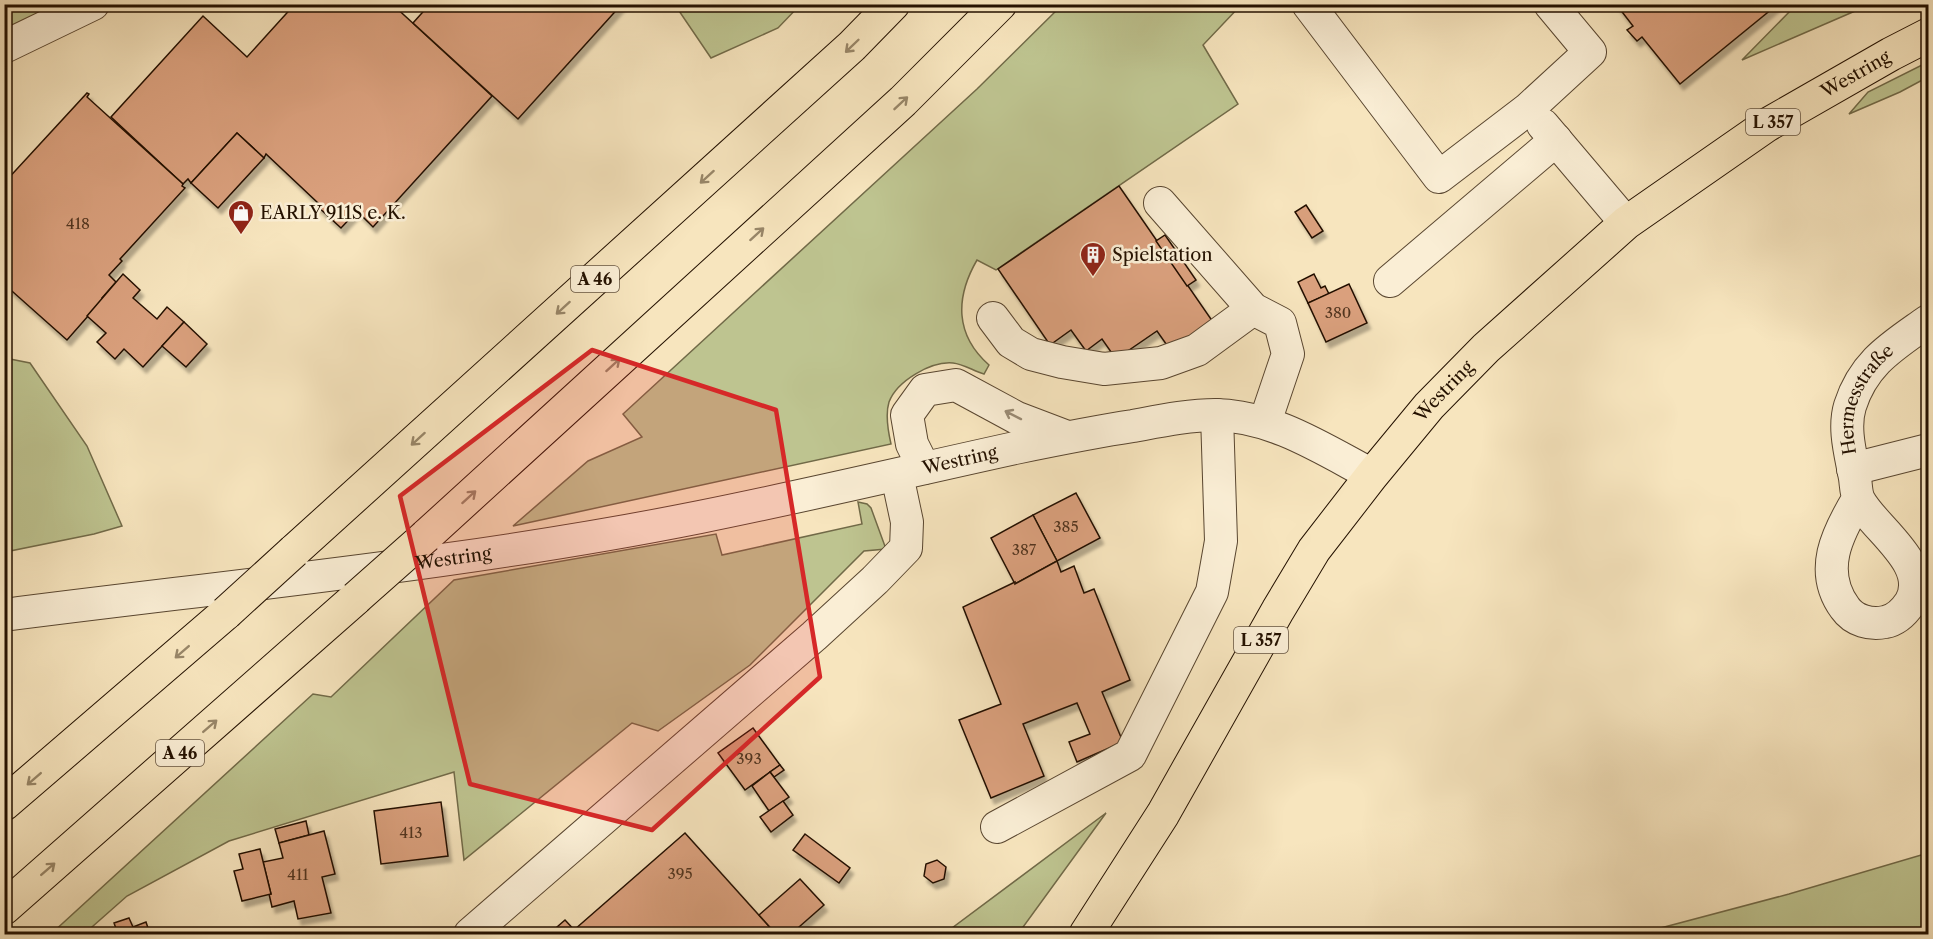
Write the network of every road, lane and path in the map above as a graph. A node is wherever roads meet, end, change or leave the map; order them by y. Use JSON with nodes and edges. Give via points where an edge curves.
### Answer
{"nodes":[{"id":1,"x":93,"y":4,"type":"edge"},
{"id":2,"x":893,"y":4,"type":"edge"},
{"id":3,"x":1000,"y":4,"type":"edge"},
{"id":4,"x":1308,"y":4,"type":"edge"},
{"id":5,"x":1550,"y":4,"type":"edge"},
{"id":6,"x":1929,"y":35,"type":"edge"},
{"id":7,"x":4,"y":47,"type":"edge"},
{"id":8,"x":1528,"y":109,"type":"junction"},
{"id":9,"x":1556,"y":140,"type":"junction"},
{"id":10,"x":1160,"y":203,"type":"dead end"},
{"id":11,"x":1626,"y":222,"type":"junction"},
{"id":12,"x":1390,"y":281,"type":"dead end"},
{"id":13,"x":1253,"y":309,"type":"junction"},
{"id":14,"x":993,"y":318,"type":"dead end"},
{"id":15,"x":1929,"y":321,"type":"edge"},
{"id":16,"x":1216,"y":415,"type":"junction"},
{"id":17,"x":1265,"y":422,"type":"junction"},
{"id":18,"x":1067,"y":437,"type":"junction"},
{"id":19,"x":1929,"y":450,"type":"edge"},
{"id":20,"x":1853,"y":469,"type":"junction"},
{"id":21,"x":911,"y":471,"type":"junction"},
{"id":22,"x":1372,"y":475,"type":"junction"},
{"id":23,"x":1858,"y":500,"type":"dead end"},
{"id":24,"x":4,"y":615,"type":"edge"},
{"id":25,"x":4,"y":804,"type":"edge"},
{"id":26,"x":997,"y":827,"type":"dead end"},
{"id":27,"x":4,"y":908,"type":"edge"},
{"id":28,"x":470,"y":934,"type":"edge"},
{"id":29,"x":1086,"y":934,"type":"edge"}],
"edges":[{"from":1,"to":7,"type":"street"},
{"from":2,"to":25,"type":"main road","number":"A 46","one_way":true,"bridge":true,"via":[[852,46],[226,613]]},
{"from":27,"to":3,"type":"main road","number":"A 46","one_way":true,"bridge":true,"via":[[426,536],[903,101]]},
{"from":4,"to":8,"type":"street","via":[[1439,177]]},
{"from":5,"to":8,"type":"street","via":[[1590,52]]},
{"from":6,"to":11,"type":"main road","name":"Westring","number":"L 357","via":[[1767,126]]},
{"from":8,"to":9,"type":"street"},
{"from":9,"to":11,"type":"street"},
{"from":9,"to":12,"type":"street"},
{"from":10,"to":13,"type":"street"},
{"from":11,"to":22,"type":"main road","name":"Westring","number":"L 357","via":[[1486,348],[1429,406]]},
{"from":13,"to":14,"type":"street","via":[[1197,350],[1161,363],[1104,369],[1031,354],[1011,342]]},
{"from":13,"to":17,"type":"street","via":[[1280,324],[1288,354]]},
{"from":15,"to":20,"type":"street","name":"Hermesstraße","via":[[1878,357],[1862,379],[1850,407]]},
{"from":16,"to":17,"type":"street","name":"Westring"},
{"from":16,"to":18,"type":"street","name":"Westring"},
{"from":16,"to":26,"type":"street","via":[[1221,541],[1212,592],[1130,755]]},
{"from":17,"to":22,"type":"street","name":"Westring"},
{"from":18,"to":21,"type":"street","name":"Westring"},
{"from":18,"to":21,"type":"street","one_way":true,"via":[[1017,418],[956,385],[925,390],[907,415]]},
{"from":19,"to":20,"type":"street"},
{"from":20,"to":23,"type":"street","name":"Hermesstraße"},
{"from":21,"to":24,"type":"street","name":"Westring","via":[[638,530],[509,552]]},
{"from":21,"to":28,"type":"street","name":"Westring","via":[[906,548],[814,636]]},
{"from":22,"to":29,"type":"main road","number":"L 357","via":[[1314,550],[1163,814]]}]}
